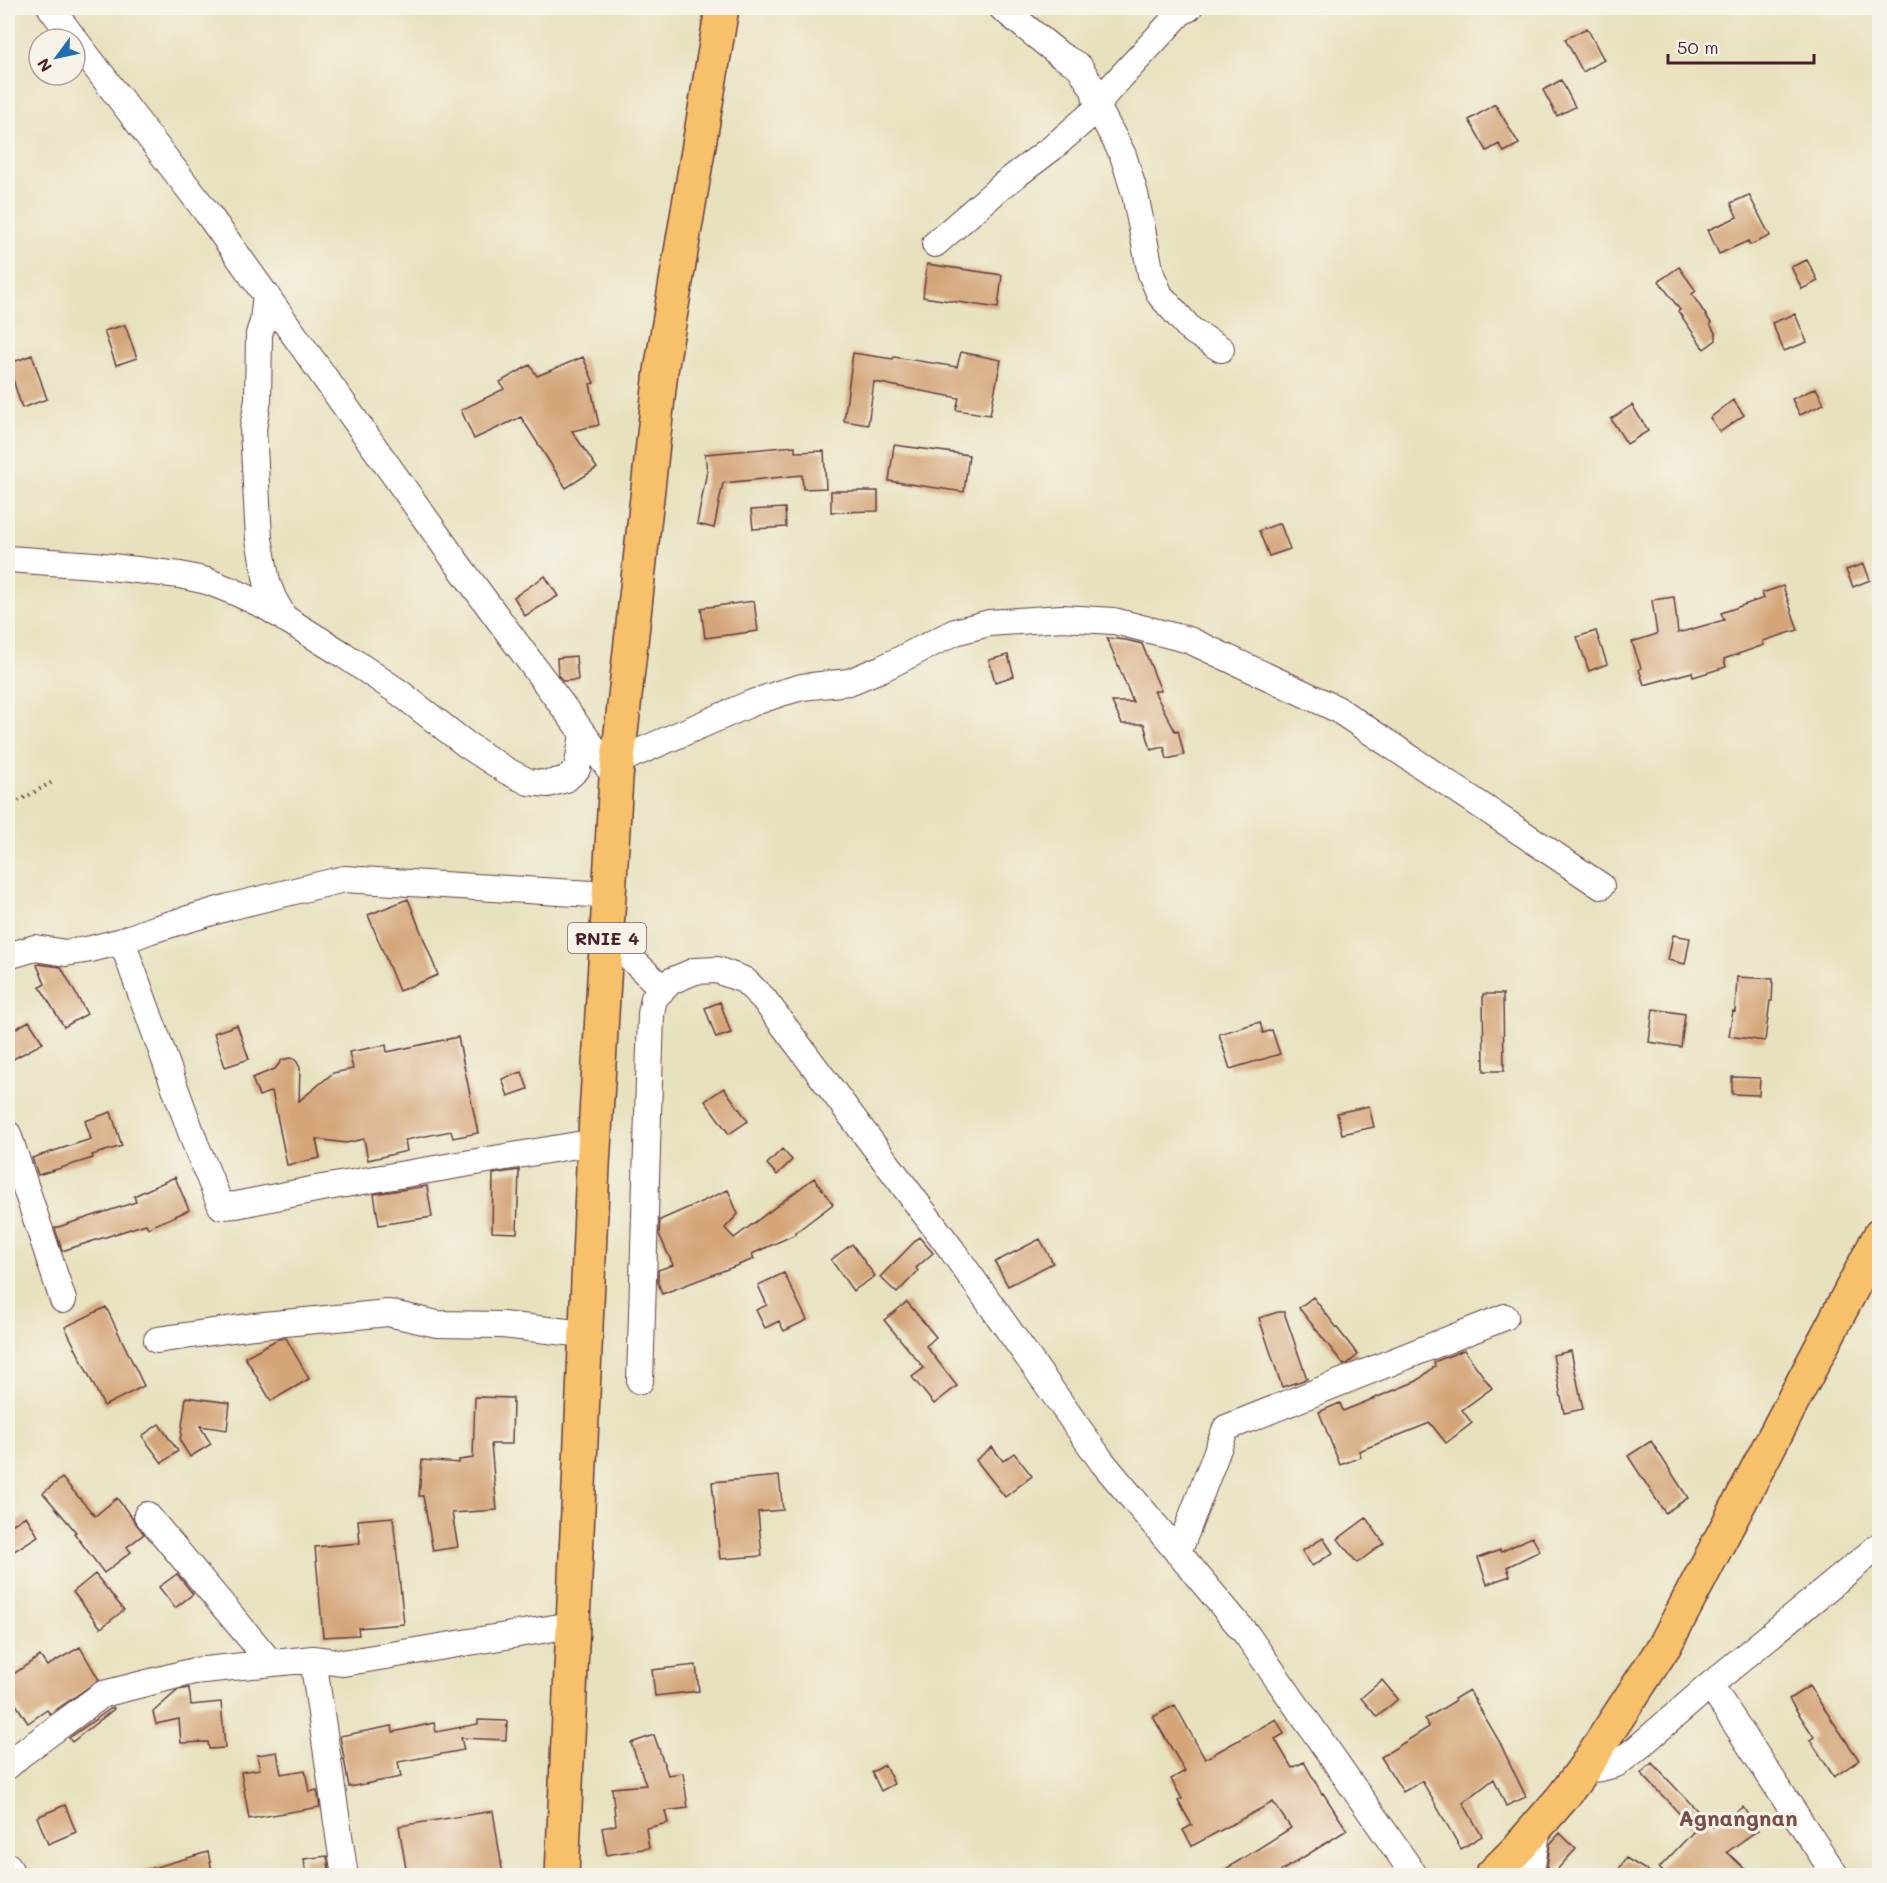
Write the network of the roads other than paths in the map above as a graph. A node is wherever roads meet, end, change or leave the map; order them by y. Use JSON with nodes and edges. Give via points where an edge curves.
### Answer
{"nodes":[{"id":1,"x":51,"y":8,"type":"edge"},
{"id":2,"x":722,"y":8,"type":"edge"},
{"id":3,"x":1002,"y":8,"type":"edge"},
{"id":4,"x":1189,"y":8,"type":"edge"},
{"id":5,"x":66,"y":27,"type":"edge"},
{"id":6,"x":87,"y":55,"type":"edge"},
{"id":7,"x":1098,"y":108,"type":"junction"},
{"id":8,"x":935,"y":244,"type":"dead end"},
{"id":9,"x":266,"y":294,"type":"junction"},
{"id":10,"x":1221,"y":349,"type":"dead end"},
{"id":11,"x":8,"y":559,"type":"edge"},
{"id":12,"x":285,"y":619,"type":"junction"},
{"id":13,"x":584,"y":735,"type":"junction"},
{"id":14,"x":617,"y":770,"type":"junction"},
{"id":15,"x":1601,"y":886,"type":"dead end"},
{"id":16,"x":609,"y":895,"type":"junction"},
{"id":17,"x":607,"y":936,"type":"junction"},
{"id":18,"x":122,"y":941,"type":"junction"},
{"id":19,"x":8,"y":956,"type":"edge"},
{"id":20,"x":663,"y":989,"type":"junction"},
{"id":21,"x":8,"y":1134,"type":"edge"},
{"id":22,"x":595,"y":1143,"type":"junction"},
{"id":23,"x":1880,"y":1235,"type":"edge"},
{"id":24,"x":63,"y":1300,"type":"dead end"},
{"id":25,"x":1505,"y":1317,"type":"dead end"},
{"id":26,"x":585,"y":1334,"type":"junction"},
{"id":27,"x":157,"y":1340,"type":"dead end"},
{"id":28,"x":640,"y":1381,"type":"dead end"},
{"id":29,"x":147,"y":1515,"type":"dead end"},
{"id":30,"x":1880,"y":1545,"type":"edge"},
{"id":31,"x":1178,"y":1553,"type":"junction"},
{"id":32,"x":572,"y":1625,"type":"junction"},
{"id":33,"x":313,"y":1659,"type":"junction"},
{"id":34,"x":271,"y":1663,"type":"junction"},
{"id":35,"x":1710,"y":1685,"type":"junction"},
{"id":36,"x":8,"y":1766,"type":"edge"},
{"id":37,"x":1584,"y":1770,"type":"junction"},
{"id":38,"x":1538,"y":1824,"type":"junction"},
{"id":39,"x":8,"y":1866,"type":"edge"},
{"id":40,"x":13,"y":1875,"type":"edge"},
{"id":41,"x":345,"y":1875,"type":"edge"},
{"id":42,"x":562,"y":1875,"type":"edge"},
{"id":43,"x":1415,"y":1875,"type":"edge"},
{"id":44,"x":1491,"y":1875,"type":"edge"},
{"id":45,"x":1533,"y":1875,"type":"edge"},
{"id":46,"x":1836,"y":1875,"type":"edge"}],
"edges":[{"from":1,"to":5,"type":"street"},
{"from":2,"to":14,"type":"main road","number":"RNIE 4","via":[[661,371]]},
{"from":3,"to":7,"type":"street","via":[[1079,66],[1094,90]]},
{"from":4,"to":7,"type":"street","via":[[1126,70]]},
{"from":6,"to":9,"type":"street"},
{"from":7,"to":8,"type":"street"},
{"from":7,"to":10,"type":"street","via":[[1123,155],[1136,194],[1151,274],[1160,295],[1191,330]]},
{"from":9,"to":12,"type":"street","via":[[259,334],[258,400],[253,429],[259,539],[267,582]]},
{"from":9,"to":13,"type":"street"},
{"from":11,"to":12,"type":"street","via":[[180,575],[237,592]]},
{"from":12,"to":13,"type":"street","via":[[400,693],[467,745],[529,782],[548,784],[566,779],[577,769]]},
{"from":13,"to":14,"type":"street"},
{"from":14,"to":15,"type":"street","via":[[752,703],[802,687],[849,682],[955,632],[989,623],[1052,618],[1114,621],[1189,640],[1337,709]]},
{"from":14,"to":16,"type":"main road","number":"RNIE 4"},
{"from":16,"to":17,"type":"main road","number":"RNIE 4"},
{"from":16,"to":18,"type":"street","via":[[344,879],[229,907]]},
{"from":17,"to":20,"type":"street"},
{"from":17,"to":22,"type":"main road","number":"RNIE 4"},
{"from":18,"to":19,"type":"street","via":[[66,953],[35,948]]},
{"from":18,"to":22,"type":"street","via":[[221,1206]]},
{"from":20,"to":28,"type":"street","via":[[654,998],[651,1014]]},
{"from":20,"to":31,"type":"street","via":[[671,981],[695,971],[717,970],[744,980],[763,998],[952,1250],[1103,1464]]},
{"from":21,"to":24,"type":"street"},
{"from":22,"to":26,"type":"main road","number":"RNIE 4"},
{"from":23,"to":37,"type":"main road","via":[[1665,1645]]},
{"from":25,"to":31,"type":"street","via":[[1226,1428]]},
{"from":26,"to":27,"type":"street","via":[[502,1325],[437,1324],[388,1313]]},
{"from":26,"to":32,"type":"main road","number":"RNIE 4"},
{"from":29,"to":34,"type":"street"},
{"from":30,"to":35,"type":"street"},
{"from":31,"to":43,"type":"street","via":[[1247,1635]]},
{"from":32,"to":33,"type":"street","via":[[343,1663]]},
{"from":32,"to":42,"type":"main road","number":"RNIE 4"},
{"from":33,"to":34,"type":"street"},
{"from":33,"to":41,"type":"street"},
{"from":34,"to":36,"type":"street","via":[[194,1671],[103,1694]]},
{"from":35,"to":37,"type":"street","via":[[1616,1764]]},
{"from":35,"to":46,"type":"street"},
{"from":37,"to":38,"type":"main road"},
{"from":38,"to":44,"type":"main road"},
{"from":38,"to":45,"type":"street"},
{"from":39,"to":40,"type":"street"}]}
